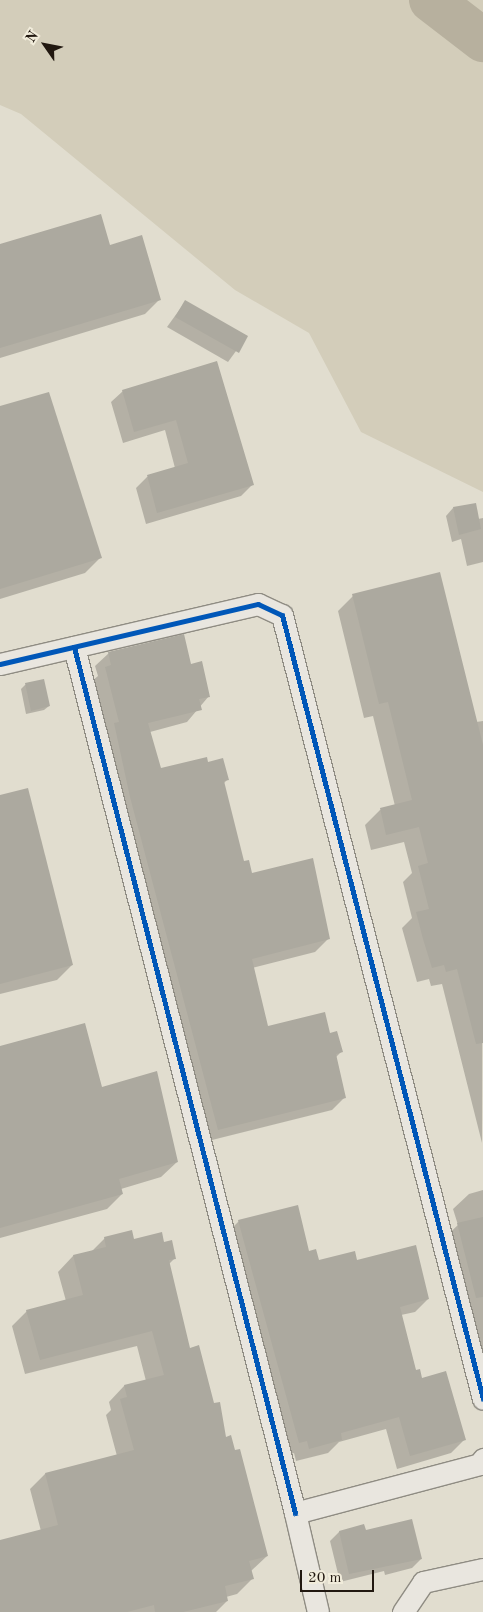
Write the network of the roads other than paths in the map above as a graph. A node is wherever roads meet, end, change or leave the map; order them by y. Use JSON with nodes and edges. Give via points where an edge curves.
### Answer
{"nodes":[{"id":1,"x":74,"y":647,"type":"junction"},
{"id":2,"x":0,"y":664,"type":"edge"},
{"id":3,"x":483,"y":1399,"type":"edge"},
{"id":4,"x":483,"y":1459,"type":"edge"},
{"id":5,"x":295,"y":1513,"type":"junction"},
{"id":6,"x":483,"y":1569,"type":"edge"},
{"id":7,"x":318,"y":1612,"type":"edge"},
{"id":8,"x":403,"y":1612,"type":"edge"}],
"edges":[{"from":1,"to":2,"type":"street"},
{"from":1,"to":3,"type":"street","via":[[258,604],[282,615]]},
{"from":1,"to":5,"type":"street"},
{"from":4,"to":5,"type":"street","via":[[480,1464]]},
{"from":5,"to":7,"type":"street"},
{"from":6,"to":8,"type":"street","via":[[423,1582]]}]}
